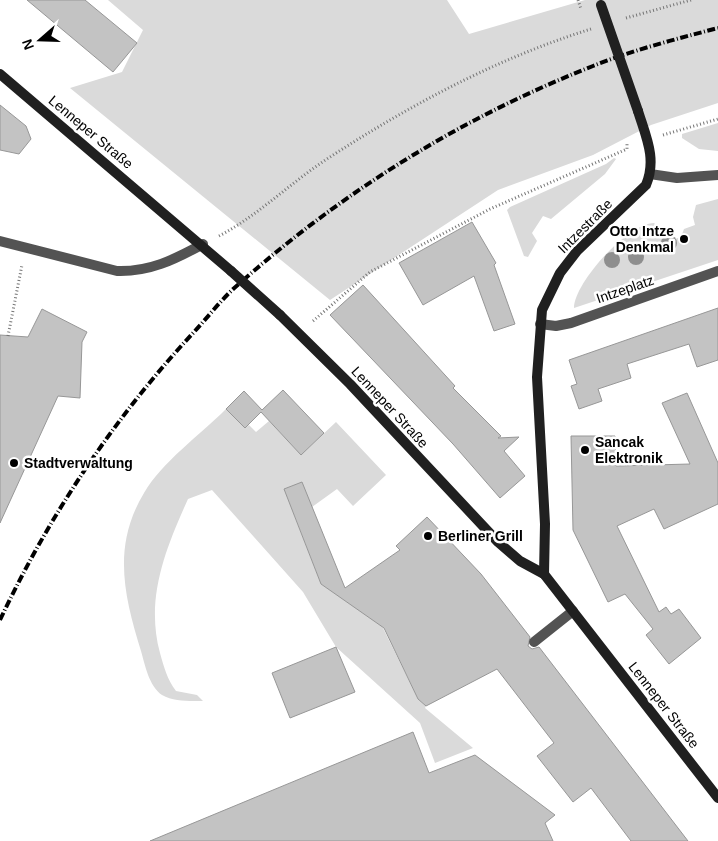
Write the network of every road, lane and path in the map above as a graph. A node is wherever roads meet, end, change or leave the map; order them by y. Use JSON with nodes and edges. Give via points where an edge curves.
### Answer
{"nodes":[{"id":1,"x":690,"y":0,"type":"edge"},
{"id":2,"x":600,"y":2,"type":"edge"},
{"id":3,"x":618,"y":20,"type":"dead end"},
{"id":4,"x":600,"y":26,"type":"dead end"},
{"id":5,"x":0,"y":74,"type":"edge"},
{"id":6,"x":718,"y":119,"type":"edge"},
{"id":7,"x":661,"y":136,"type":"dead end"},
{"id":8,"x":627,"y":149,"type":"dead end"},
{"id":9,"x":650,"y":174,"type":"junction"},
{"id":10,"x":718,"y":175,"type":"edge"},
{"id":11,"x":0,"y":241,"type":"edge"},
{"id":12,"x":203,"y":244,"type":"junction"},
{"id":13,"x":22,"y":268,"type":"dead end"},
{"id":14,"x":718,"y":271,"type":"edge"},
{"id":15,"x":540,"y":324,"type":"junction"},
{"id":16,"x":300,"y":334,"type":"junction"},
{"id":17,"x":8,"y":336,"type":"dead end"},
{"id":18,"x":544,"y":574,"type":"junction"},
{"id":19,"x":573,"y":611,"type":"junction"},
{"id":20,"x":534,"y":642,"type":"dead end"},
{"id":21,"x":718,"y":798,"type":"edge"}],
"edges":[{"from":1,"to":3,"type":"path"},
{"from":2,"to":9,"type":"main road","bridge":true,"via":[[651,153]]},
{"from":4,"to":12,"type":"path","via":[[510,58],[430,96],[329,157],[243,223]]},
{"from":5,"to":12,"type":"main road","name":"Lenneper Straße"},
{"from":6,"to":7,"type":"path"},
{"from":8,"to":16,"type":"path","via":[[490,209],[370,272]]},
{"from":9,"to":10,"type":"street","via":[[677,178]]},
{"from":9,"to":15,"type":"main road","name":"Intzestraße","via":[[638,194],[577,251],[560,273],[542,310]]},
{"from":11,"to":12,"type":"street","via":[[125,272],[154,268]]},
{"from":12,"to":16,"type":"main road","name":"Lenneper Straße","bridge":true},
{"from":13,"to":17,"type":"path"},
{"from":14,"to":15,"type":"street","name":"Intzeplatz","via":[[571,323],[556,326]]},
{"from":15,"to":18,"type":"main road","name":"Intzestraße","via":[[537,377],[545,524]]},
{"from":16,"to":18,"type":"main road","name":"Lenneper Straße","via":[[498,542],[520,561]]},
{"from":18,"to":19,"type":"main road","name":"Lenneper Straße"},
{"from":19,"to":20,"type":"street"},
{"from":19,"to":21,"type":"main road","name":"Lenneper Straße"}]}
